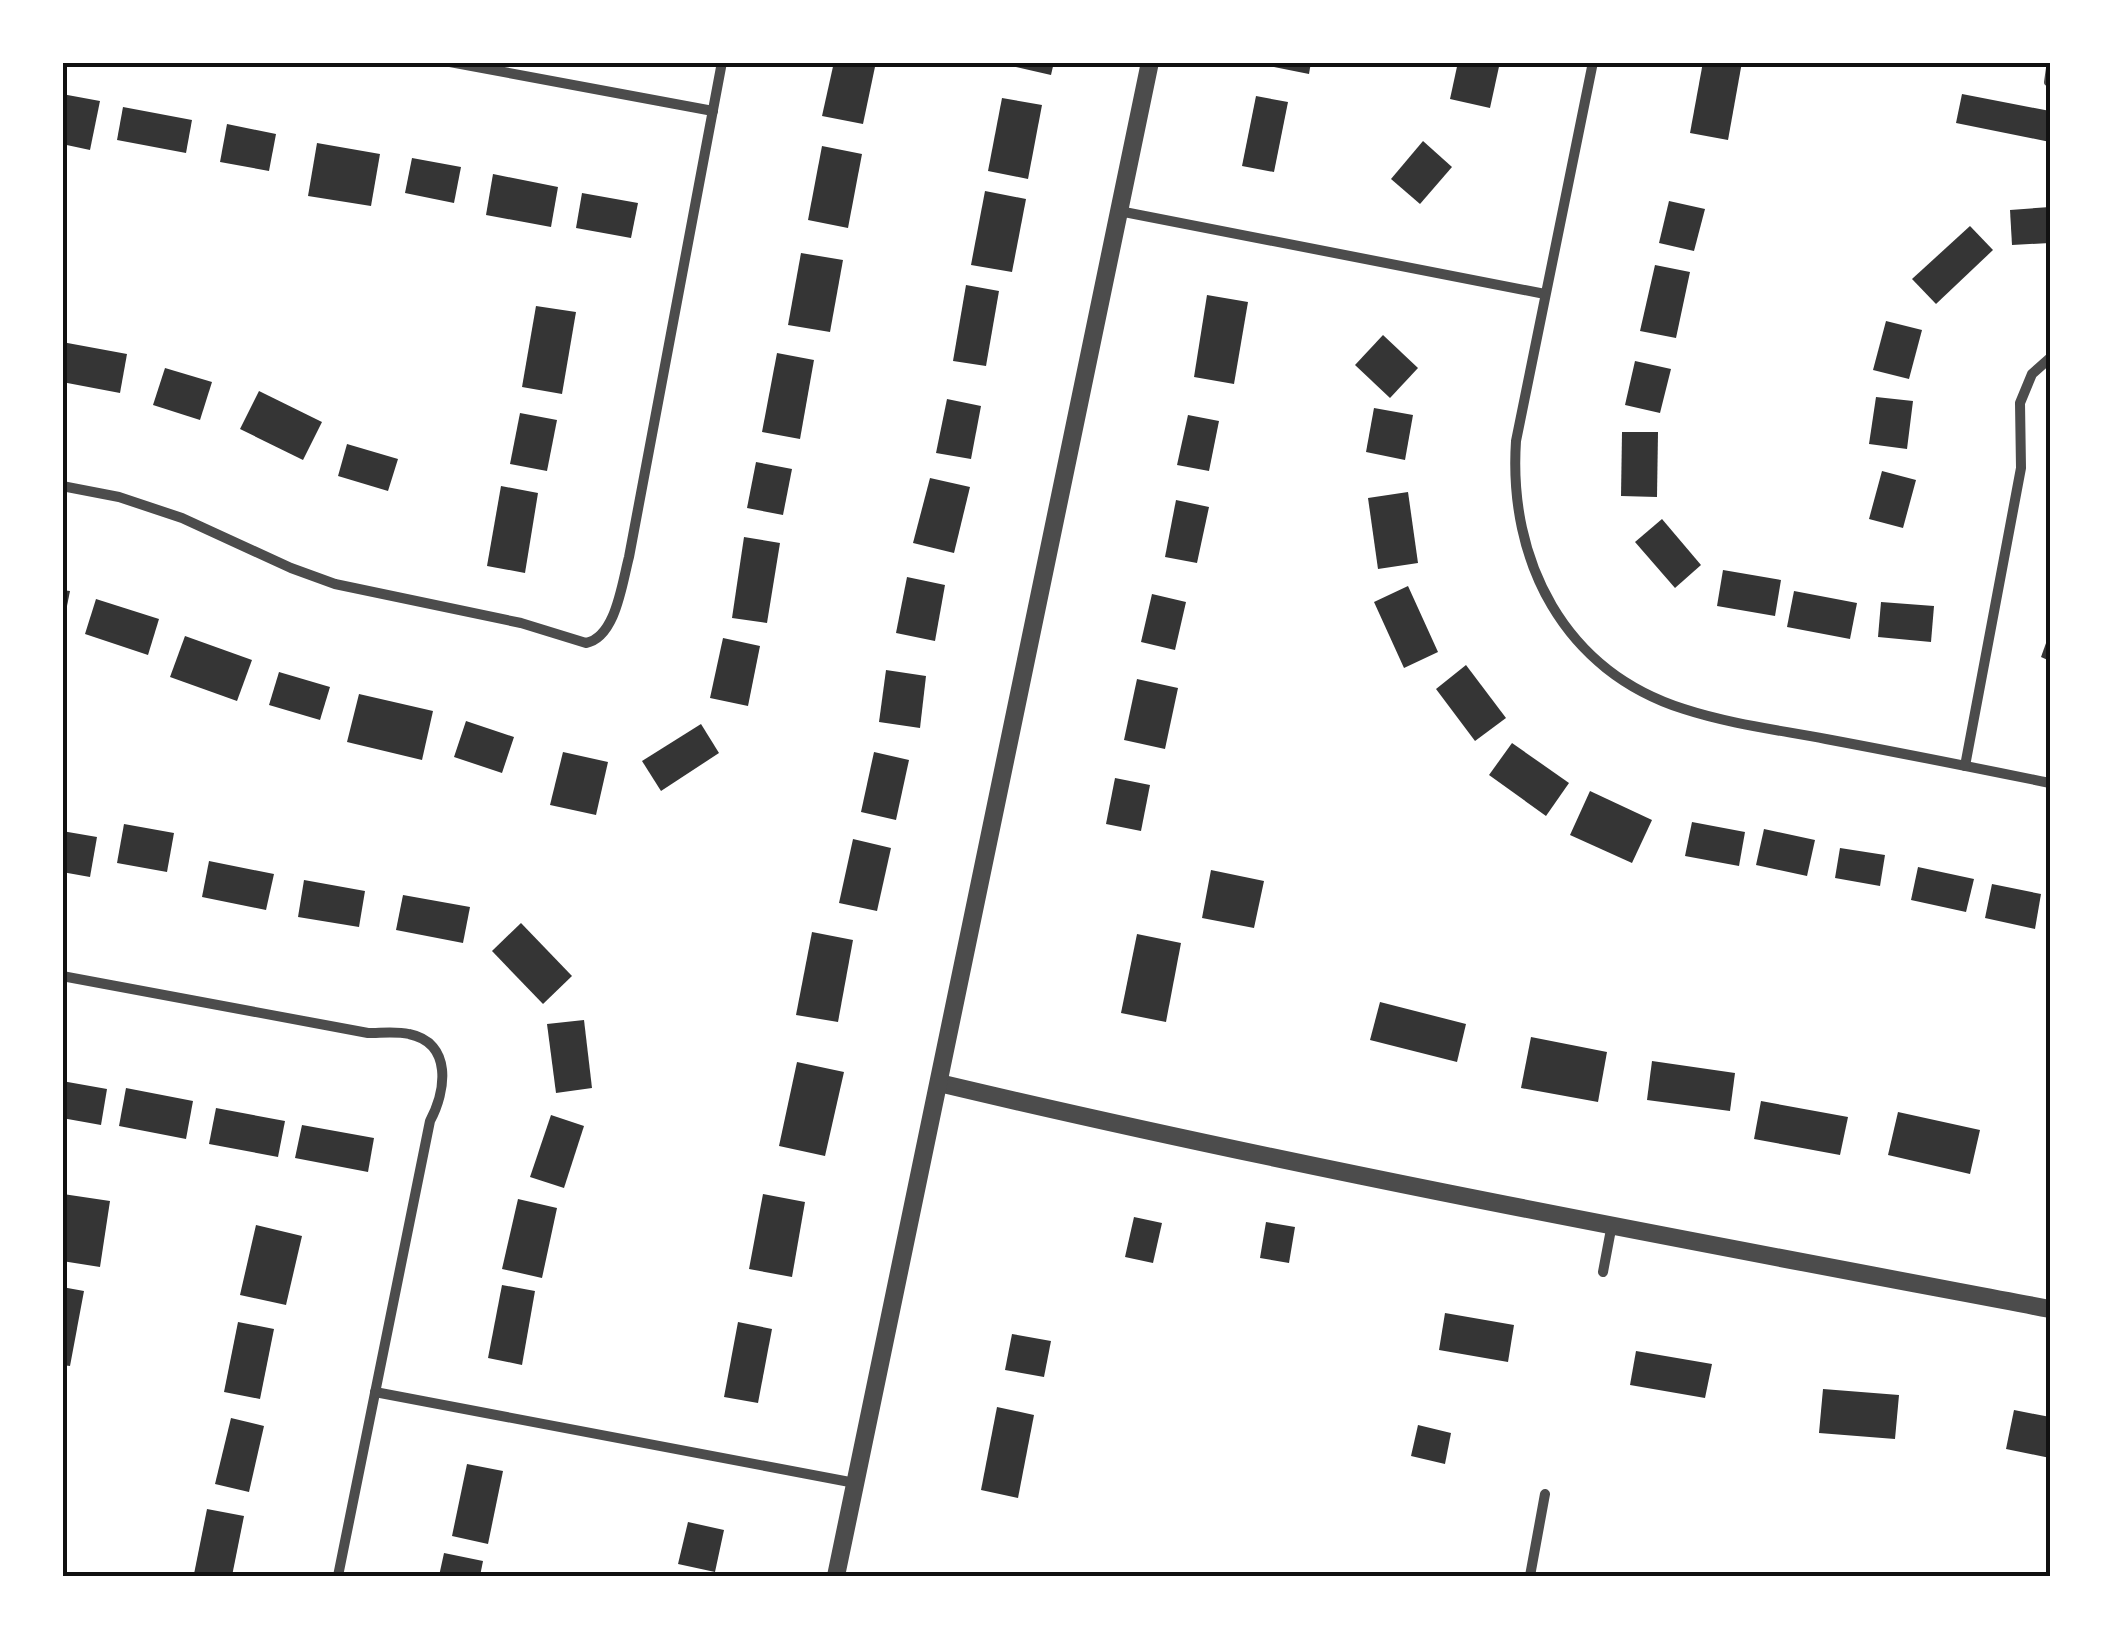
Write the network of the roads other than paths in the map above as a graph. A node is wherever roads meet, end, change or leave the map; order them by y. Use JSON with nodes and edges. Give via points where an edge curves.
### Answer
{"nodes":[{"id":1,"x":450,"y":62,"type":"edge"},
{"id":2,"x":722,"y":62,"type":"edge"},
{"id":3,"x":1150,"y":62,"type":"edge"},
{"id":4,"x":1593,"y":62,"type":"edge"},
{"id":5,"x":2050,"y":68,"type":"edge"},
{"id":6,"x":2048,"y":82,"type":"dead end"},
{"id":7,"x":712,"y":111,"type":"junction"},
{"id":8,"x":1119,"y":211,"type":"junction"},
{"id":9,"x":1546,"y":294,"type":"junction"},
{"id":10,"x":2050,"y":358,"type":"edge"},
{"id":11,"x":62,"y":486,"type":"edge"},
{"id":12,"x":1966,"y":766,"type":"junction"},
{"id":13,"x":2050,"y":783,"type":"edge"},
{"id":14,"x":62,"y":976,"type":"edge"},
{"id":15,"x":939,"y":1083,"type":"junction"},
{"id":16,"x":1612,"y":1223,"type":"junction"},
{"id":17,"x":1603,"y":1272,"type":"dead end"},
{"id":18,"x":2050,"y":1309,"type":"edge"},
{"id":19,"x":376,"y":1392,"type":"junction"},
{"id":20,"x":855,"y":1483,"type":"junction"},
{"id":21,"x":1545,"y":1494,"type":"dead end"},
{"id":22,"x":338,"y":1576,"type":"edge"},
{"id":23,"x":836,"y":1576,"type":"edge"},
{"id":24,"x":1530,"y":1576,"type":"edge"}],
"edges":[{"from":1,"to":7,"type":"street"},
{"from":2,"to":7,"type":"street"},
{"from":3,"to":8,"type":"street"},
{"from":4,"to":9,"type":"street"},
{"from":5,"to":6,"type":"lane"},
{"from":7,"to":11,"type":"street","via":[[630,557],[608,627],[595,641],[335,584],[182,518]]},
{"from":8,"to":9,"type":"street"},
{"from":8,"to":15,"type":"street"},
{"from":9,"to":12,"type":"street","via":[[1516,441],[1515,502],[1536,578],[1578,642],[1626,682],[1683,709]]},
{"from":10,"to":12,"type":"street","via":[[2032,374],[2020,403],[2021,468]]},
{"from":12,"to":13,"type":"street"},
{"from":14,"to":19,"type":"street","via":[[368,1033],[410,1034],[425,1042],[441,1064],[444,1086],[430,1121]]},
{"from":15,"to":16,"type":"street"},
{"from":15,"to":20,"type":"street"},
{"from":16,"to":17,"type":"street"},
{"from":16,"to":18,"type":"street"},
{"from":19,"to":20,"type":"street"},
{"from":19,"to":22,"type":"street"},
{"from":20,"to":23,"type":"street"},
{"from":21,"to":24,"type":"street"}]}
